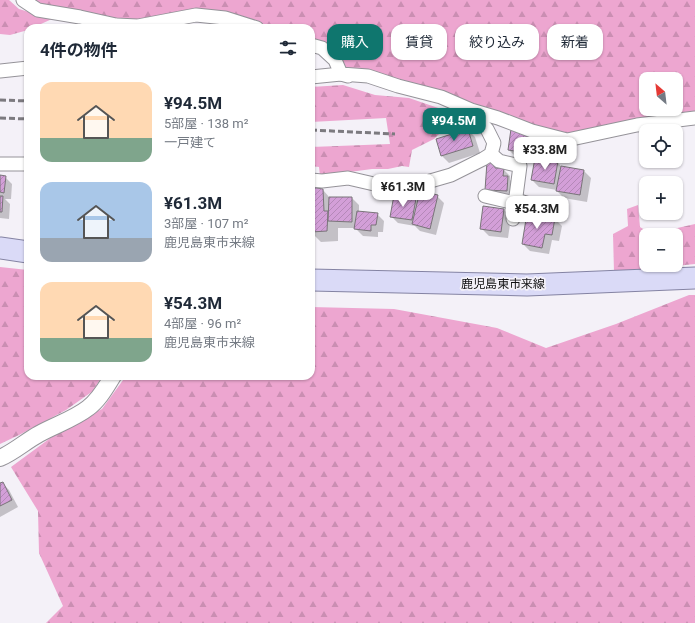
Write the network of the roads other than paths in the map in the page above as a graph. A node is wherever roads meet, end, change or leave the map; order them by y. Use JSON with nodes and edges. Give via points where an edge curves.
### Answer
{"nodes":[{"id":1,"x":23,"y":0,"type":"edge"},
{"id":2,"x":112,"y":24,"type":"edge"},
{"id":3,"x":149,"y":24,"type":"edge"},
{"id":4,"x":244,"y":24,"type":"edge"},
{"id":5,"x":315,"y":46,"type":"edge"},
{"id":6,"x":24,"y":68,"type":"edge"},
{"id":7,"x":0,"y":71,"type":"edge"},
{"id":8,"x":341,"y":74,"type":"junction"},
{"id":9,"x":315,"y":77,"type":"edge"},
{"id":10,"x":695,"y":118,"type":"edge"},
{"id":11,"x":491,"y":154,"type":"junction"},
{"id":12,"x":0,"y":164,"type":"edge"},
{"id":13,"x":24,"y":164,"type":"edge"},
{"id":14,"x":315,"y":180,"type":"edge"},
{"id":15,"x":485,"y":196,"type":"dead end"},
{"id":16,"x":516,"y":201,"type":"junction"},
{"id":17,"x":546,"y":209,"type":"dead end"},
{"id":18,"x":513,"y":219,"type":"dead end"},
{"id":19,"x":0,"y":248,"type":"edge"},
{"id":20,"x":24,"y":251,"type":"edge"},
{"id":21,"x":695,"y":278,"type":"edge"},
{"id":22,"x":315,"y":280,"type":"edge"},
{"id":23,"x":110,"y":380,"type":"edge"},
{"id":24,"x":0,"y":458,"type":"edge"}],
"edges":[{"from":1,"to":2,"type":"street","via":[[38,10]]},
{"from":3,"to":4,"type":"street","via":[[196,15],[225,18]]},
{"from":5,"to":8,"type":"street","via":[[322,48],[335,60]]},
{"from":6,"to":7,"type":"street"},
{"from":8,"to":9,"type":"street"},
{"from":8,"to":10,"type":"street","via":[[368,76],[441,97],[532,131],[567,140],[637,125]]},
{"from":8,"to":11,"type":"street","via":[[381,88],[410,92],[477,118],[487,129],[494,143]]},
{"from":11,"to":14,"type":"street","via":[[451,175],[413,186],[374,184],[348,178]]},
{"from":11,"to":16,"type":"street","via":[[499,161],[520,166]]},
{"from":12,"to":13,"type":"street"},
{"from":15,"to":16,"type":"street"},
{"from":16,"to":17,"type":"street"},
{"from":16,"to":18,"type":"street"},
{"from":19,"to":20,"type":"main road"},
{"from":21,"to":22,"type":"main road","name":"鹿児島東市来線","via":[[527,285]]},
{"from":23,"to":24,"type":"street","via":[[89,407]]}]}
